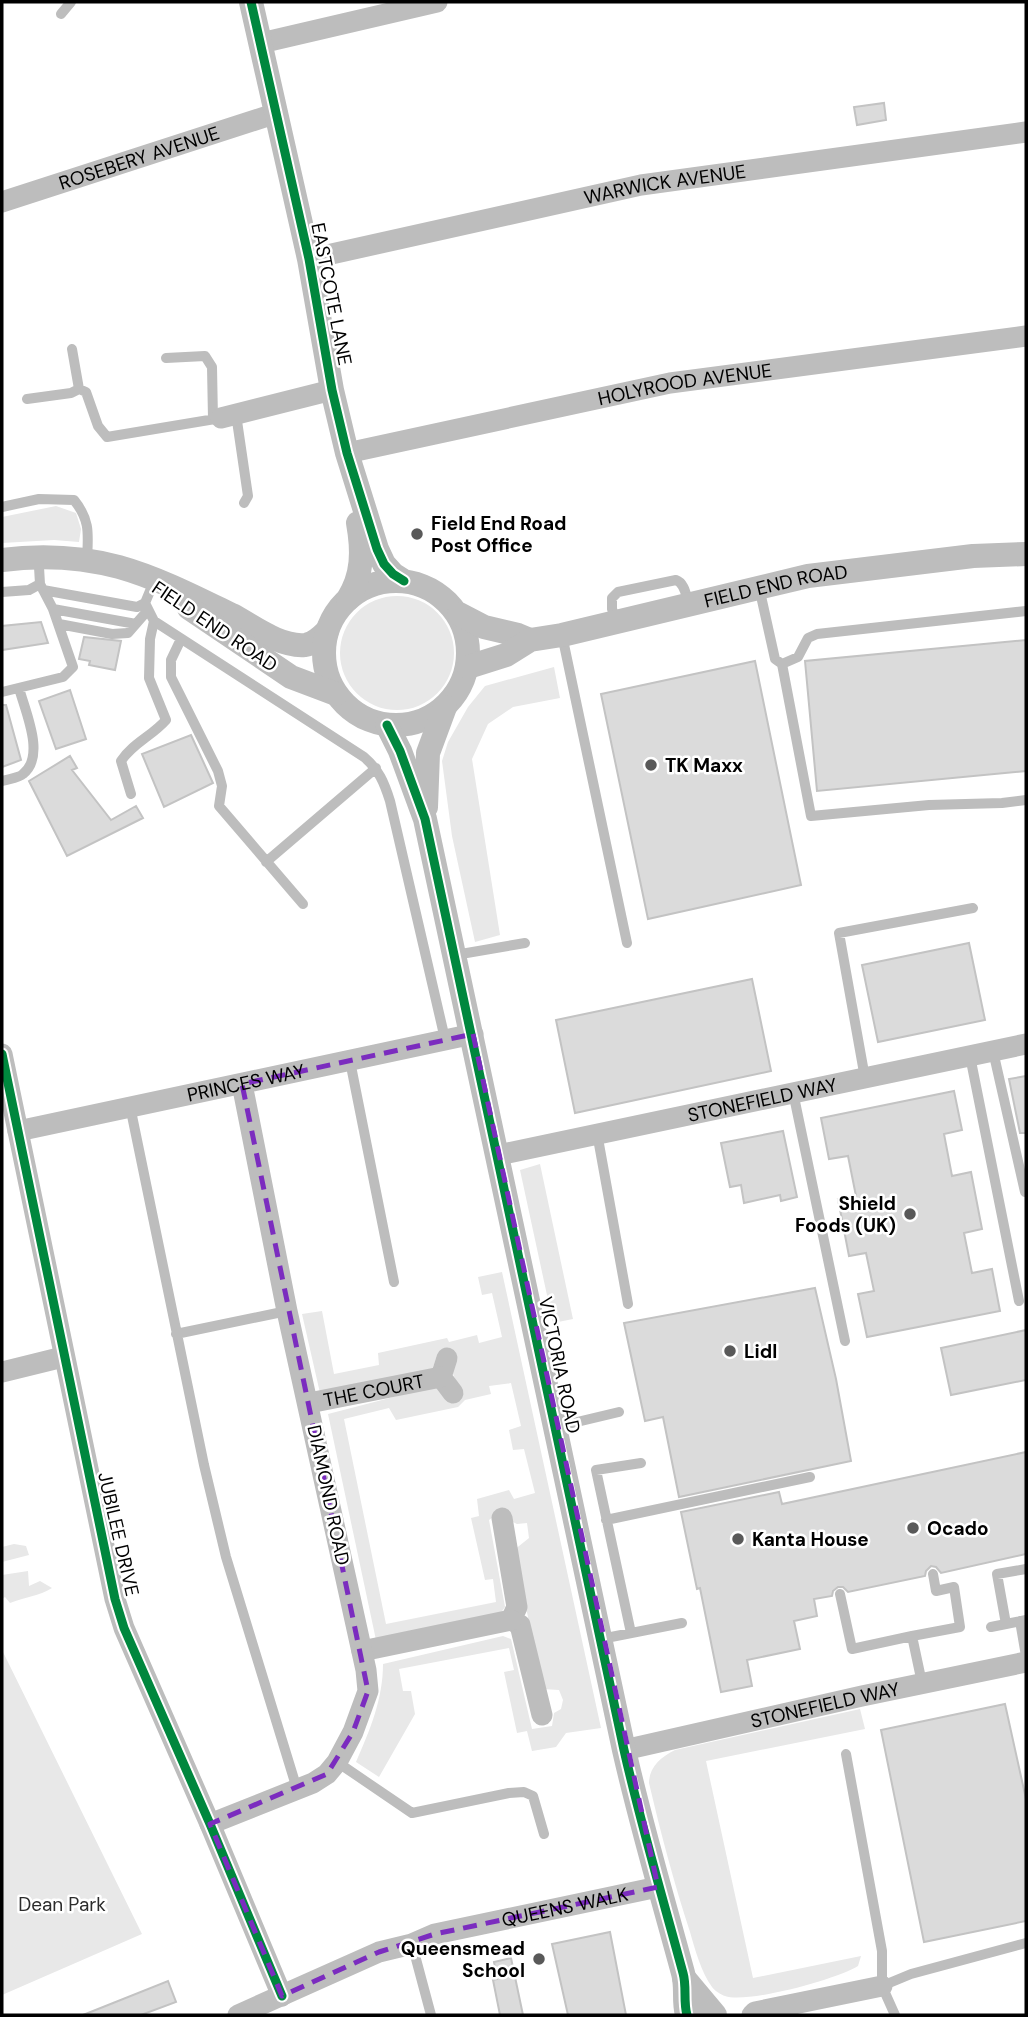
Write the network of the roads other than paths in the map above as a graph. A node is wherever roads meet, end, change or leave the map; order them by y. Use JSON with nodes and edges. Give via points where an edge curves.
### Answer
{"nodes":[{"id":1,"x":71,"y":2,"type":"edge"},
{"id":2,"x":251,"y":2,"type":"edge"},
{"id":3,"x":437,"y":2,"type":"edge"},
{"id":4,"x":61,"y":14,"type":"dead end"},
{"id":5,"x":261,"y":43,"type":"junction"},
{"id":6,"x":277,"y":113,"type":"junction"},
{"id":7,"x":1026,"y":132,"type":"edge"},
{"id":8,"x":2,"y":202,"type":"edge"},
{"id":9,"x":309,"y":259,"type":"junction"},
{"id":10,"x":1026,"y":336,"type":"edge"},
{"id":11,"x":72,"y":349,"type":"dead end"},
{"id":12,"x":166,"y":358,"type":"dead end"},
{"id":13,"x":79,"y":389,"type":"junction"},
{"id":14,"x":332,"y":390,"type":"junction"},
{"id":15,"x":27,"y":399,"type":"dead end"},
{"id":16,"x":223,"y":417,"type":"junction"},
{"id":17,"x":347,"y":453,"type":"junction"},
{"id":18,"x":244,"y":503,"type":"dead end"},
{"id":19,"x":2,"y":506,"type":"edge"},
{"id":20,"x":1026,"y":554,"type":"edge"},
{"id":21,"x":42,"y":557,"type":"junction"},
{"id":22,"x":2,"y":560,"type":"edge"},
{"id":23,"x":87,"y":560,"type":"junction"},
{"id":24,"x":404,"y":581,"type":"junction"},
{"id":25,"x":42,"y":587,"type":"junction"},
{"id":26,"x":759,"y":587,"type":"junction"},
{"id":27,"x":2,"y":592,"type":"edge"},
{"id":28,"x":148,"y":595,"type":"junction"},
{"id":29,"x":347,"y":599,"type":"junction"},
{"id":30,"x":53,"y":609,"type":"junction"},
{"id":31,"x":1026,"y":611,"type":"edge"},
{"id":32,"x":458,"y":614,"type":"junction"},
{"id":33,"x":59,"y":624,"type":"junction"},
{"id":34,"x":136,"y":624,"type":"junction"},
{"id":35,"x":327,"y":631,"type":"junction"},
{"id":36,"x":562,"y":635,"type":"junction"},
{"id":37,"x":181,"y":639,"type":"junction"},
{"id":38,"x":530,"y":640,"type":"junction"},
{"id":39,"x":782,"y":664,"type":"junction"},
{"id":40,"x":468,"y":667,"type":"junction"},
{"id":41,"x":19,"y":688,"type":"junction"},
{"id":42,"x":2,"y":692,"type":"edge"},
{"id":43,"x":336,"y":694,"type":"junction"},
{"id":44,"x":445,"y":707,"type":"junction"},
{"id":45,"x":387,"y":725,"type":"junction"},
{"id":46,"x":376,"y":768,"type":"junction"},
{"id":47,"x":2,"y":781,"type":"edge"},
{"id":48,"x":131,"y":794,"type":"dead end"},
{"id":49,"x":1026,"y":800,"type":"edge"},
{"id":50,"x":425,"y":819,"type":"junction"},
{"id":51,"x":266,"y":862,"type":"junction"},
{"id":52,"x":303,"y":904,"type":"dead end"},
{"id":53,"x":973,"y":908,"type":"dead end"},
{"id":54,"x":525,"y":943,"type":"dead end"},
{"id":55,"x":627,"y":943,"type":"dead end"},
{"id":56,"x":455,"y":955,"type":"junction"},
{"id":57,"x":473,"y":1034,"type":"junction"},
{"id":58,"x":445,"y":1039,"type":"junction"},
{"id":59,"x":1026,"y":1044,"type":"edge"},
{"id":60,"x":993,"y":1051,"type":"junction"},
{"id":61,"x":2,"y":1054,"type":"edge"},
{"id":62,"x":970,"y":1056,"type":"junction"},
{"id":63,"x":350,"y":1061,"type":"junction"},
{"id":64,"x":865,"y":1078,"type":"junction"},
{"id":65,"x":242,"y":1084,"type":"junction"},
{"id":66,"x":793,"y":1092,"type":"junction"},
{"id":67,"x":130,"y":1106,"type":"junction"},
{"id":68,"x":18,"y":1131,"type":"junction"},
{"id":69,"x":597,"y":1133,"type":"junction"},
{"id":70,"x":498,"y":1155,"type":"junction"},
{"id":71,"x":1026,"y":1191,"type":"edge"},
{"id":72,"x":394,"y":1282,"type":"dead end"},
{"id":73,"x":1019,"y":1301,"type":"dead end"},
{"id":74,"x":628,"y":1304,"type":"dead end"},
{"id":75,"x":287,"y":1311,"type":"junction"},
{"id":76,"x":176,"y":1334,"type":"junction"},
{"id":77,"x":845,"y":1341,"type":"dead end"},
{"id":78,"x":63,"y":1357,"type":"junction"},
{"id":79,"x":2,"y":1372,"type":"edge"},
{"id":80,"x":447,"y":1376,"type":"dead end"},
{"id":81,"x":309,"y":1403,"type":"junction"},
{"id":82,"x":619,"y":1412,"type":"dead end"},
{"id":83,"x":556,"y":1427,"type":"junction"},
{"id":84,"x":641,"y":1463,"type":"dead end"},
{"id":85,"x":810,"y":1477,"type":"dead end"},
{"id":86,"x":502,"y":1518,"type":"dead end"},
{"id":87,"x":606,"y":1520,"type":"junction"},
{"id":88,"x":1026,"y":1569,"type":"edge"},
{"id":89,"x":933,"y":1574,"type":"dead end"},
{"id":90,"x":840,"y":1594,"type":"dead end"},
{"id":91,"x":511,"y":1620,"type":"junction"},
{"id":92,"x":1023,"y":1620,"type":"edge"},
{"id":93,"x":682,"y":1623,"type":"dead end"},
{"id":94,"x":1006,"y":1624,"type":"junction"},
{"id":95,"x":991,"y":1627,"type":"dead end"},
{"id":96,"x":631,"y":1633,"type":"junction"},
{"id":97,"x":912,"y":1636,"type":"junction"},
{"id":98,"x":601,"y":1639,"type":"junction"},
{"id":99,"x":362,"y":1651,"type":"junction"},
{"id":100,"x":1026,"y":1656,"type":"edge"},
{"id":101,"x":1026,"y":1662,"type":"edge"},
{"id":102,"x":922,"y":1684,"type":"junction"},
{"id":103,"x":542,"y":1716,"type":"dead end"},
{"id":104,"x":624,"y":1750,"type":"junction"},
{"id":105,"x":846,"y":1754,"type":"dead end"},
{"id":106,"x":337,"y":1762,"type":"junction"},
{"id":107,"x":298,"y":1789,"type":"junction"},
{"id":108,"x":210,"y":1824,"type":"junction"},
{"id":109,"x":544,"y":1834,"type":"dead end"},
{"id":110,"x":658,"y":1887,"type":"junction"},
{"id":111,"x":1026,"y":1943,"type":"edge"},
{"id":112,"x":412,"y":1944,"type":"junction"},
{"id":113,"x":684,"y":1978,"type":"junction"},
{"id":114,"x":882,"y":1986,"type":"junction"},
{"id":115,"x":282,"y":1996,"type":"junction"},
{"id":116,"x":793,"y":2010,"type":"edge"},
{"id":117,"x":238,"y":2015,"type":"edge"},
{"id":118,"x":430,"y":2015,"type":"edge"},
{"id":119,"x":687,"y":2015,"type":"edge"},
{"id":120,"x":715,"y":2015,"type":"edge"},
{"id":121,"x":752,"y":2015,"type":"edge"},
{"id":122,"x":895,"y":2015,"type":"edge"}],
"edges":[{"from":1,"to":4,"type":"lane"},
{"from":2,"to":5,"type":"street","name":"EASTCOTE LANE"},
{"from":3,"to":5,"type":"street"},
{"from":5,"to":6,"type":"street","name":"EASTCOTE LANE"},
{"from":6,"to":8,"type":"street","name":"ROSEBERY AVENUE"},
{"from":6,"to":9,"type":"street","name":"EASTCOTE LANE"},
{"from":7,"to":9,"type":"street","name":"WARWICK AVENUE","via":[[640,185]]},
{"from":9,"to":14,"type":"street","name":"EASTCOTE LANE"},
{"from":10,"to":17,"type":"street","name":"HOLYROOD AVENUE","via":[[670,383]]},
{"from":11,"to":13,"type":"lane"},
{"from":12,"to":16,"type":"lane","via":[[205,356],[212,367]]},
{"from":13,"to":15,"type":"lane"},
{"from":13,"to":16,"type":"lane","via":[[86,392],[98,426],[107,437]]},
{"from":14,"to":16,"type":"street"},
{"from":14,"to":17,"type":"street","name":"EASTCOTE LANE"},
{"from":16,"to":18,"type":"lane","via":[[248,496]]},
{"from":17,"to":24,"type":"street","name":"EASTCOTE LANE","via":[[377,549],[384,564]]},
{"from":17,"to":29,"type":"street","name":"EASTCOTE LANE","via":[[362,555],[356,586]]},
{"from":19,"to":23,"type":"lane","via":[[39,499],[75,500],[85,513]]},
{"from":20,"to":26,"type":"street","name":"FIELD END ROAD","via":[[881,565]]},
{"from":21,"to":22,"type":"street","name":"FIELD END ROAD"},
{"from":21,"to":23,"type":"street","name":"FIELD END ROAD"},
{"from":21,"to":25,"type":"lane"},
{"from":23,"to":28,"type":"street","name":"FIELD END ROAD"},
{"from":24,"to":29,"type":"street","via":[[374,584]]},
{"from":24,"to":32,"type":"street","via":[[428,587]]},
{"from":25,"to":27,"type":"lane"},
{"from":25,"to":28,"type":"lane","via":[[137,607]]},
{"from":25,"to":30,"type":"lane"},
{"from":26,"to":36,"type":"street","name":"FIELD END ROAD"},
{"from":26,"to":39,"type":"lane","via":[[775,659]]},
{"from":28,"to":34,"type":"lane"},
{"from":28,"to":35,"type":"street","name":"FIELD END ROAD","via":[[223,611],[288,642],[306,645]]},
{"from":28,"to":37,"type":"lane"},
{"from":28,"to":43,"type":"street","name":"FIELD END ROAD","via":[[291,677]]},
{"from":28,"to":48,"type":"lane","via":[[149,678],[166,720],[130,748],[121,761]]},
{"from":29,"to":35,"type":"street"},
{"from":30,"to":33,"type":"lane"},
{"from":30,"to":34,"type":"lane"},
{"from":31,"to":39,"type":"lane","via":[[817,634],[808,638],[798,657]]},
{"from":32,"to":38,"type":"street","name":"FIELD END ROAD"},
{"from":32,"to":40,"type":"street","via":[[468,643]]},
{"from":33,"to":34,"type":"lane","via":[[128,634]]},
{"from":33,"to":41,"type":"lane","via":[[73,667],[63,677]]},
{"from":35,"to":43,"type":"street","via":[[326,671]]},
{"from":36,"to":38,"type":"street","name":"FIELD END ROAD"},
{"from":36,"to":55,"type":"lane"},
{"from":37,"to":46,"type":"lane"},
{"from":37,"to":51,"type":"lane","via":[[171,660],[171,677],[218,771],[222,786],[219,806]]},
{"from":38,"to":40,"type":"street","name":"FIELD END ROAD","via":[[506,655]]},
{"from":39,"to":49,"type":"lane","via":[[811,816]]},
{"from":40,"to":44,"type":"street","via":[[460,689]]},
{"from":41,"to":42,"type":"lane"},
{"from":41,"to":47,"type":"lane","via":[[35,747],[34,760],[23,775]]},
{"from":43,"to":45,"type":"street","via":[[356,714]]},
{"from":44,"to":45,"type":"street","via":[[428,719]]},
{"from":44,"to":50,"type":"street","name":"VICTORIA ROAD","via":[[428,753]]},
{"from":45,"to":50,"type":"street","name":"VICTORIA ROAD"},
{"from":46,"to":51,"type":"lane"},
{"from":46,"to":58,"type":"lane","via":[[401,845]]},
{"from":50,"to":56,"type":"street","name":"VICTORIA ROAD"},
{"from":51,"to":52,"type":"lane"},
{"from":53,"to":64,"type":"lane","via":[[839,933]]},
{"from":54,"to":56,"type":"lane"},
{"from":56,"to":57,"type":"street","name":"VICTORIA ROAD"},
{"from":57,"to":58,"type":"street","name":"PRINCES WAY"},
{"from":57,"to":70,"type":"street","name":"VICTORIA ROAD"},
{"from":58,"to":63,"type":"street","name":"PRINCES WAY"},
{"from":59,"to":60,"type":"street","name":"STONEFIELD WAY"},
{"from":60,"to":62,"type":"street","name":"STONEFIELD WAY"},
{"from":60,"to":71,"type":"lane"},
{"from":61,"to":68,"type":"street","name":"JUBILEE DRIVE"},
{"from":62,"to":64,"type":"street","name":"STONEFIELD WAY"},
{"from":62,"to":73,"type":"lane"},
{"from":63,"to":65,"type":"street","name":"PRINCES WAY"},
{"from":63,"to":72,"type":"lane"},
{"from":64,"to":66,"type":"street","name":"STONEFIELD WAY"},
{"from":65,"to":67,"type":"street","name":"PRINCES WAY"},
{"from":65,"to":75,"type":"street","name":"DIAMOND ROAD"},
{"from":66,"to":69,"type":"street","name":"STONEFIELD WAY"},
{"from":66,"to":77,"type":"lane"},
{"from":67,"to":68,"type":"street","name":"PRINCES WAY"},
{"from":67,"to":76,"type":"lane"},
{"from":68,"to":78,"type":"street","name":"JUBILEE DRIVE"},
{"from":69,"to":70,"type":"street","name":"STONEFIELD WAY"},
{"from":69,"to":74,"type":"lane"},
{"from":70,"to":83,"type":"street","name":"VICTORIA ROAD"},
{"from":75,"to":76,"type":"lane"},
{"from":75,"to":81,"type":"street","name":"DIAMOND ROAD"},
{"from":76,"to":107,"type":"lane","via":[[226,1557]]},
{"from":78,"to":79,"type":"street"},
{"from":78,"to":108,"type":"street","name":"JUBILEE DRIVE","via":[[124,1628]]},
{"from":80,"to":81,"type":"street","name":"THE COURT"},
{"from":81,"to":99,"type":"street","name":"DIAMOND ROAD"},
{"from":82,"to":83,"type":"lane"},
{"from":83,"to":98,"type":"street","name":"VICTORIA ROAD"},
{"from":84,"to":87,"type":"lane","via":[[596,1470]]},
{"from":85,"to":87,"type":"lane"},
{"from":86,"to":91,"type":"street","via":[[517,1608]]},
{"from":87,"to":96,"type":"lane"},
{"from":88,"to":94,"type":"lane","via":[[997,1574]]},
{"from":89,"to":97,"type":"lane","via":[[936,1591],[954,1587],[960,1627]]},
{"from":90,"to":97,"type":"lane","via":[[852,1649]]},
{"from":91,"to":99,"type":"street"},
{"from":91,"to":103,"type":"street","via":[[520,1625]]},
{"from":92,"to":94,"type":"lane"},
{"from":92,"to":100,"type":"lane"},
{"from":93,"to":96,"type":"lane"},
{"from":94,"to":95,"type":"lane"},
{"from":96,"to":98,"type":"lane"},
{"from":97,"to":102,"type":"lane"},
{"from":98,"to":104,"type":"street","name":"VICTORIA ROAD"},
{"from":99,"to":106,"type":"street","name":"DIAMOND ROAD","via":[[368,1691]]},
{"from":101,"to":102,"type":"street","name":"STONEFIELD WAY"},
{"from":102,"to":104,"type":"street","name":"STONEFIELD WAY"},
{"from":104,"to":110,"type":"street","name":"VICTORIA ROAD"},
{"from":105,"to":114,"type":"lane","via":[[881,1951]]},
{"from":106,"to":107,"type":"street","name":"DIAMOND ROAD","via":[[327,1774]]},
{"from":106,"to":109,"type":"lane","via":[[412,1813],[524,1792],[533,1796]]},
{"from":107,"to":108,"type":"street","name":"DIAMOND ROAD"},
{"from":108,"to":115,"type":"street","name":"JUBILEE DRIVE"},
{"from":110,"to":112,"type":"street","name":"QUEENS WALK","via":[[435,1934]]},
{"from":110,"to":113,"type":"street","name":"VICTORIA ROAD"},
{"from":111,"to":114,"type":"lane"},
{"from":112,"to":115,"type":"street","name":"QUEENS WALK","via":[[379,1952]]},
{"from":112,"to":118,"type":"lane"},
{"from":113,"to":119,"type":"street","name":"VICTORIA ROAD"},
{"from":113,"to":120,"type":"street","name":"VICTORIA ROAD"},
{"from":114,"to":116,"type":"street"},
{"from":114,"to":122,"type":"lane"},
{"from":115,"to":117,"type":"street","name":"QUEENS WALK"},
{"from":116,"to":121,"type":"street"}]}
